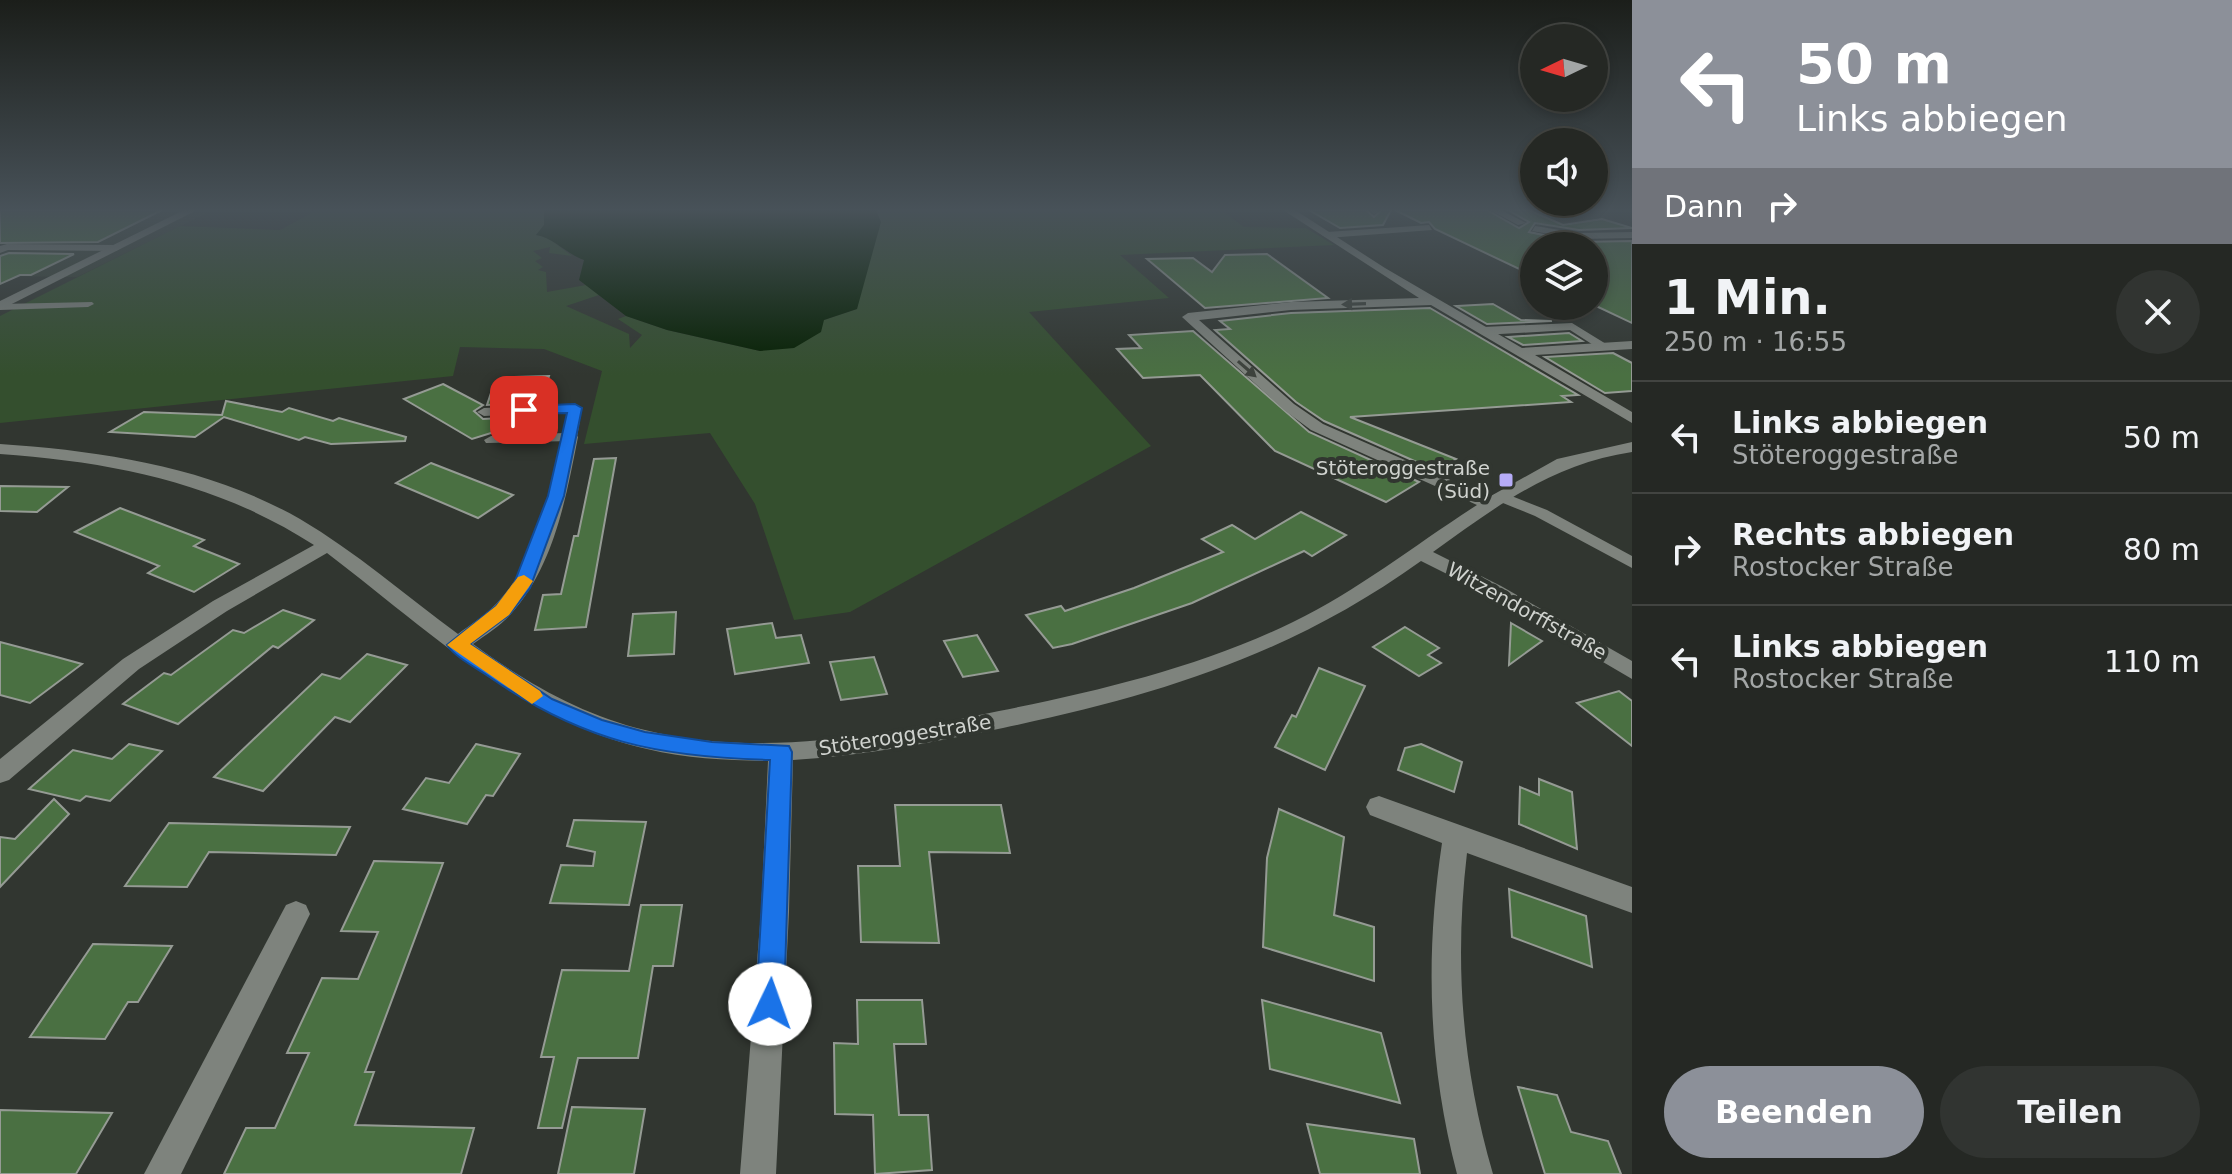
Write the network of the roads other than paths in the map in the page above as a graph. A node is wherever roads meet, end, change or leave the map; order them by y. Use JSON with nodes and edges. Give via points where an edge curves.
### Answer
{"nodes":[{"id":1,"x":83,"y":265,"type":"edge"},
{"id":2,"x":1374,"y":265,"type":"edge"},
{"id":3,"x":1432,"y":301,"type":"junction"},
{"id":4,"x":88,"y":304,"type":"dead end"},
{"id":5,"x":0,"y":307,"type":"edge"},
{"id":6,"x":1483,"y":331,"type":"junction"},
{"id":7,"x":1632,"y":345,"type":"edge"},
{"id":8,"x":1605,"y":347,"type":"junction"},
{"id":9,"x":1519,"y":352,"type":"junction"},
{"id":10,"x":484,"y":412,"type":"dead end"},
{"id":11,"x":1632,"y":418,"type":"edge"},
{"id":12,"x":570,"y":437,"type":"junction"},
{"id":13,"x":491,"y":440,"type":"dead end"},
{"id":14,"x":1632,"y":447,"type":"edge"},
{"id":15,"x":0,"y":449,"type":"edge"},
{"id":16,"x":1498,"y":502,"type":"junction"},
{"id":17,"x":328,"y":545,"type":"junction"},
{"id":18,"x":1421,"y":553,"type":"junction"},
{"id":19,"x":1632,"y":563,"type":"edge"},
{"id":20,"x":457,"y":645,"type":"junction"},
{"id":21,"x":1632,"y":671,"type":"edge"},
{"id":22,"x":781,"y":752,"type":"junction"},
{"id":23,"x":0,"y":773,"type":"edge"},
{"id":24,"x":1379,"y":807,"type":"dead end"},
{"id":25,"x":1456,"y":837,"type":"junction"},
{"id":26,"x":1632,"y":900,"type":"edge"},
{"id":27,"x":296,"y":914,"type":"dead end"},
{"id":28,"x":162,"y":1174,"type":"edge"},
{"id":29,"x":758,"y":1174,"type":"edge"},
{"id":30,"x":1475,"y":1174,"type":"edge"}],
"edges":[{"from":1,"to":5,"type":"street"},
{"from":2,"to":3,"type":"street"},
{"from":3,"to":6,"type":"street"},
{"from":3,"to":16,"type":"street","one_way":true,"via":[[1291,306],[1188,317],[1317,427]]},
{"from":4,"to":5,"type":"lane"},
{"from":6,"to":8,"type":"lane","via":[[1572,326]]},
{"from":6,"to":9,"type":"street"},
{"from":7,"to":8,"type":"street"},
{"from":8,"to":9,"type":"street"},
{"from":9,"to":11,"type":"street"},
{"from":10,"to":12,"type":"lane","via":[[575,408]]},
{"from":12,"to":13,"type":"lane"},
{"from":12,"to":20,"type":"street","via":[[556,496],[521,588],[502,611]]},
{"from":14,"to":16,"type":"street","name":"Stöteroggestraße","via":[[1557,465]]},
{"from":15,"to":17,"type":"street","name":"Stöteroggestraße","via":[[91,457],[198,481],[274,513]]},
{"from":16,"to":18,"type":"street","name":"Stöteroggestraße"},
{"from":16,"to":19,"type":"lane","via":[[1541,513]]},
{"from":17,"to":20,"type":"street","name":"Stöteroggestraße"},
{"from":17,"to":23,"type":"street","via":[[131,664]]},
{"from":18,"to":21,"type":"street","name":"Witzendorffstraße"},
{"from":18,"to":22,"type":"street","name":"Stöteroggestraße","via":[[1301,627],[1182,676],[949,729],[842,748]]},
{"from":20,"to":22,"type":"street","name":"Stöteroggestraße","via":[[545,704],[596,726],[712,750]]},
{"from":22,"to":29,"type":"street"},
{"from":24,"to":25,"type":"street"},
{"from":25,"to":26,"type":"street"},
{"from":25,"to":30,"type":"street","via":[[1443,940],[1445,1030],[1457,1108]]},
{"from":27,"to":28,"type":"street"}]}
